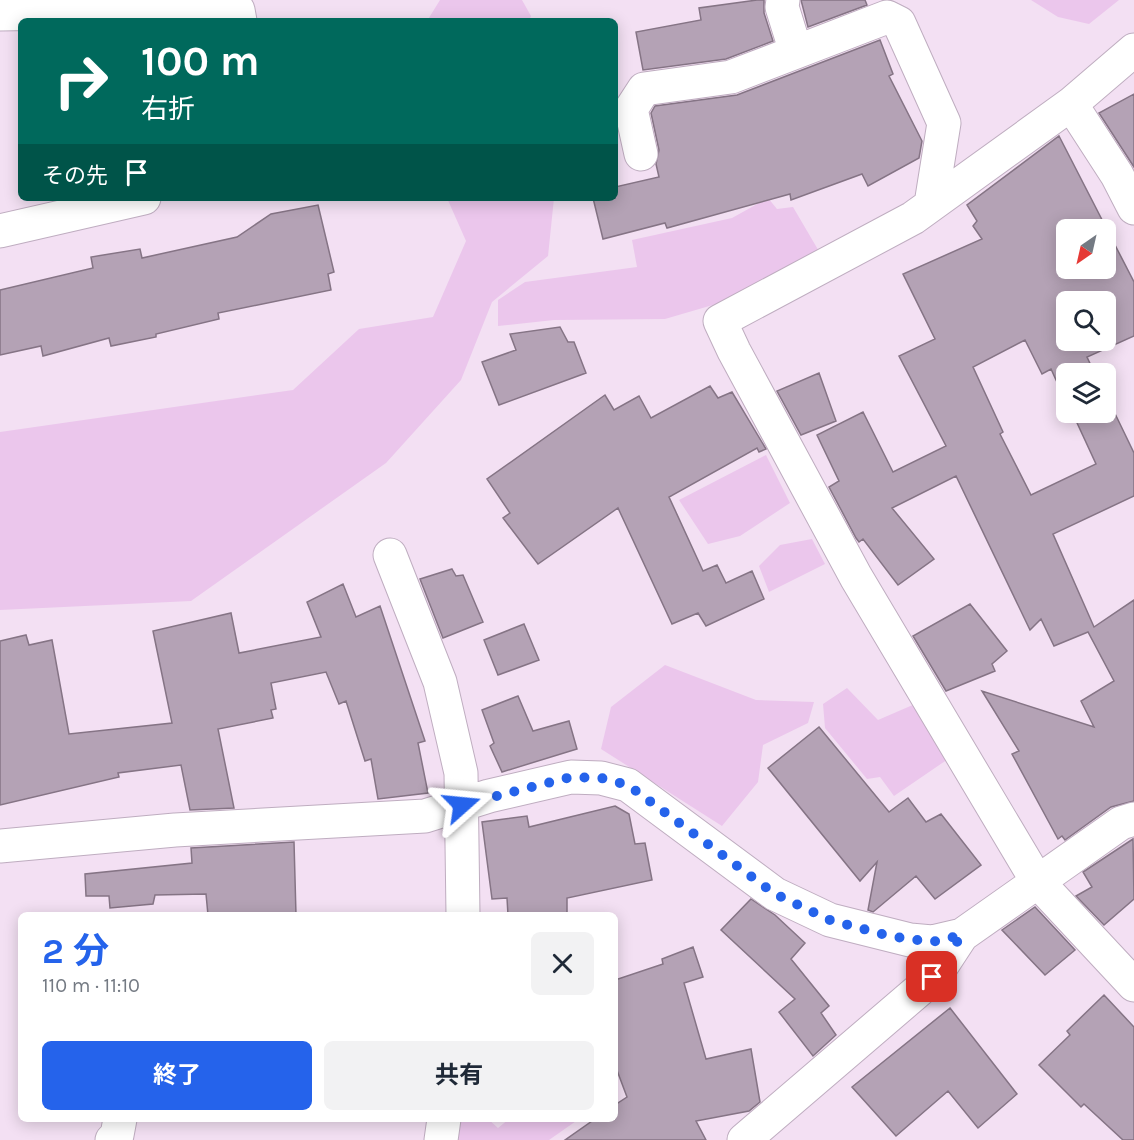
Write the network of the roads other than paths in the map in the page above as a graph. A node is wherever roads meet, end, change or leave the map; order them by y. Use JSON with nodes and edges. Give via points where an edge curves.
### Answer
{"nodes":[{"id":1,"x":783,"y":0,"type":"edge"},
{"id":2,"x":0,"y":14,"type":"edge"},
{"id":3,"x":239,"y":18,"type":"edge"},
{"id":4,"x":1134,"y":50,"type":"edge"},
{"id":5,"x":796,"y":52,"type":"junction"},
{"id":6,"x":1071,"y":104,"type":"junction"},
{"id":7,"x":641,"y":154,"type":"dead end"},
{"id":8,"x":131,"y":201,"type":"edge"},
{"id":9,"x":931,"y":204,"type":"junction"},
{"id":10,"x":1134,"y":208,"type":"edge"},
{"id":11,"x":0,"y":231,"type":"edge"},
{"id":12,"x":390,"y":555,"type":"dead end"},
{"id":13,"x":462,"y":805,"type":"junction"},
{"id":14,"x":1134,"y":819,"type":"edge"},
{"id":15,"x":0,"y":846,"type":"edge"},
{"id":16,"x":1037,"y":881,"type":"junction"},
{"id":17,"x":463,"y":912,"type":"edge"},
{"id":18,"x":962,"y":935,"type":"junction"},
{"id":19,"x":1134,"y":985,"type":"edge"},
{"id":20,"x":444,"y":1122,"type":"edge"},
{"id":21,"x":780,"y":1127,"type":"edge"},
{"id":22,"x":441,"y":1140,"type":"edge"},
{"id":23,"x":744,"y":1140,"type":"edge"}],
"edges":[{"from":1,"to":5,"type":"street"},
{"from":2,"to":3,"type":"street","via":[[238,10]]},
{"from":4,"to":6,"type":"street"},
{"from":5,"to":7,"type":"street","via":[[731,77],[644,89],[631,109]]},
{"from":5,"to":9,"type":"street","via":[[887,18],[899,23],[944,123]]},
{"from":6,"to":9,"type":"street"},
{"from":6,"to":10,"type":"street","via":[[1118,175]]},
{"from":8,"to":11,"type":"street"},
{"from":9,"to":16,"type":"street","via":[[913,218],[720,321],[856,577]]},
{"from":12,"to":13,"type":"street","via":[[440,682],[461,773]]},
{"from":13,"to":15,"type":"street","via":[[425,816],[175,830]]},
{"from":13,"to":17,"type":"street"},
{"from":13,"to":18,"type":"street","via":[[571,777],[601,778],[628,785],[775,894],[830,920],[921,941]]},
{"from":14,"to":16,"type":"street","via":[[1121,823]]},
{"from":16,"to":18,"type":"street"},
{"from":16,"to":19,"type":"street"},
{"from":18,"to":21,"type":"street","via":[[932,977]]},
{"from":20,"to":22,"type":"street"},
{"from":21,"to":23,"type":"street"}]}
